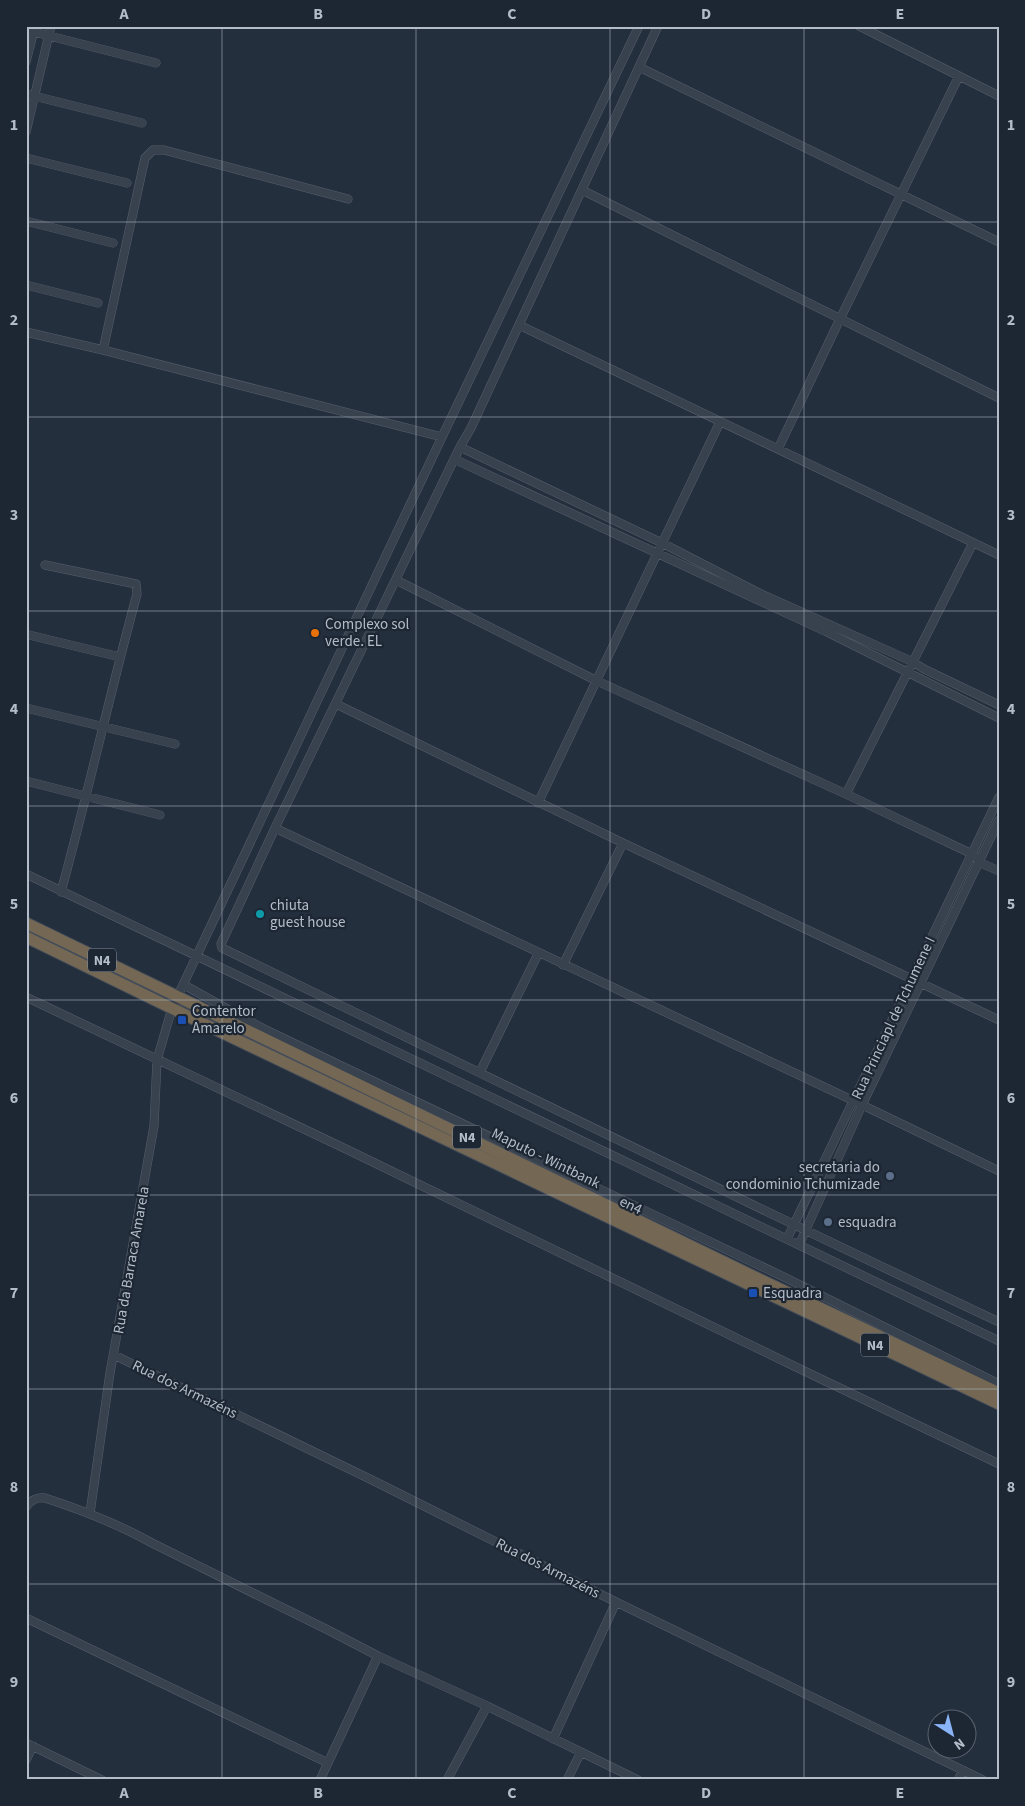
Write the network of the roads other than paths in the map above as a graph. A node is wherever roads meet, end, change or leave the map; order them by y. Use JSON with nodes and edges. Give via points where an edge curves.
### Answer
{"nodes":[{"id":1,"x":51,"y":26,"type":"edge"},
{"id":2,"x":640,"y":26,"type":"edge"},
{"id":3,"x":658,"y":26,"type":"edge"},
{"id":4,"x":859,"y":26,"type":"edge"},
{"id":5,"x":32,"y":29,"type":"edge"},
{"id":6,"x":49,"y":36,"type":"junction"},
{"id":7,"x":26,"y":62,"type":"edge"},
{"id":8,"x":156,"y":63,"type":"dead end"},
{"id":9,"x":639,"y":68,"type":"junction"},
{"id":10,"x":959,"y":76,"type":"junction"},
{"id":11,"x":30,"y":95,"type":"edge"},
{"id":12,"x":999,"y":96,"type":"edge"},
{"id":13,"x":142,"y":123,"type":"dead end"},
{"id":14,"x":26,"y":132,"type":"edge"},
{"id":15,"x":26,"y":158,"type":"edge"},
{"id":16,"x":127,"y":183,"type":"dead end"},
{"id":17,"x":582,"y":190,"type":"junction"},
{"id":18,"x":902,"y":194,"type":"junction"},
{"id":19,"x":348,"y":199,"type":"dead end"},
{"id":20,"x":26,"y":221,"type":"edge"},
{"id":21,"x":999,"y":242,"type":"edge"},
{"id":22,"x":113,"y":243,"type":"dead end"},
{"id":23,"x":26,"y":285,"type":"edge"},
{"id":24,"x":98,"y":303,"type":"dead end"},
{"id":25,"x":840,"y":319,"type":"junction"},
{"id":26,"x":519,"y":325,"type":"junction"},
{"id":27,"x":26,"y":332,"type":"edge"},
{"id":28,"x":103,"y":350,"type":"junction"},
{"id":29,"x":999,"y":398,"type":"edge"},
{"id":30,"x":720,"y":422,"type":"junction"},
{"id":31,"x":442,"y":436,"type":"junction"},
{"id":32,"x":460,"y":447,"type":"junction"},
{"id":33,"x":778,"y":449,"type":"junction"},
{"id":34,"x":454,"y":459,"type":"junction"},
{"id":35,"x":662,"y":542,"type":"junction"},
{"id":36,"x":973,"y":542,"type":"junction"},
{"id":37,"x":656,"y":553,"type":"junction"},
{"id":38,"x":999,"y":555,"type":"edge"},
{"id":39,"x":45,"y":565,"type":"dead end"},
{"id":40,"x":396,"y":580,"type":"junction"},
{"id":41,"x":29,"y":635,"type":"dead end"},
{"id":42,"x":120,"y":657,"type":"junction"},
{"id":43,"x":913,"y":662,"type":"junction"},
{"id":44,"x":908,"y":674,"type":"junction"},
{"id":45,"x":597,"y":681,"type":"junction"},
{"id":46,"x":336,"y":704,"type":"junction"},
{"id":47,"x":999,"y":705,"type":"edge"},
{"id":48,"x":26,"y":708,"type":"edge"},
{"id":49,"x":999,"y":718,"type":"edge"},
{"id":50,"x":103,"y":727,"type":"junction"},
{"id":51,"x":175,"y":744,"type":"dead end"},
{"id":52,"x":26,"y":781,"type":"edge"},
{"id":53,"x":846,"y":794,"type":"junction"},
{"id":54,"x":87,"y":796,"type":"junction"},
{"id":55,"x":999,"y":797,"type":"edge"},
{"id":56,"x":538,"y":802,"type":"junction"},
{"id":57,"x":160,"y":815,"type":"dead end"},
{"id":58,"x":999,"y":820,"type":"edge"},
{"id":59,"x":275,"y":828,"type":"junction"},
{"id":60,"x":623,"y":843,"type":"junction"},
{"id":61,"x":972,"y":854,"type":"junction"},
{"id":62,"x":979,"y":860,"type":"junction"},
{"id":63,"x":999,"y":871,"type":"edge"},
{"id":64,"x":26,"y":874,"type":"edge"},
{"id":65,"x":61,"y":892,"type":"junction"},
{"id":66,"x":26,"y":924,"type":"edge"},
{"id":67,"x":26,"y":937,"type":"edge"},
{"id":68,"x":538,"y":954,"type":"junction"},
{"id":69,"x":197,"y":956,"type":"junction"},
{"id":70,"x":563,"y":965,"type":"junction"},
{"id":71,"x":910,"y":979,"type":"junction"},
{"id":72,"x":921,"y":984,"type":"junction"},
{"id":73,"x":184,"y":985,"type":"junction"},
{"id":74,"x":26,"y":997,"type":"edge"},
{"id":75,"x":174,"y":1002,"type":"junction"},
{"id":76,"x":999,"y":1020,"type":"edge"},
{"id":77,"x":157,"y":1060,"type":"junction"},
{"id":78,"x":480,"y":1072,"type":"junction"},
{"id":79,"x":854,"y":1101,"type":"junction"},
{"id":80,"x":862,"y":1105,"type":"junction"},
{"id":81,"x":999,"y":1171,"type":"edge"},
{"id":82,"x":794,"y":1225,"type":"junction"},
{"id":83,"x":806,"y":1231,"type":"junction"},
{"id":84,"x":787,"y":1240,"type":"junction"},
{"id":85,"x":799,"y":1245,"type":"junction"},
{"id":86,"x":999,"y":1322,"type":"edge"},
{"id":87,"x":999,"y":1341,"type":"edge"},
{"id":88,"x":114,"y":1355,"type":"junction"},
{"id":89,"x":999,"y":1384,"type":"edge"},
{"id":90,"x":999,"y":1393,"type":"edge"},
{"id":91,"x":999,"y":1404,"type":"edge"},
{"id":92,"x":999,"y":1464,"type":"edge"},
{"id":93,"x":26,"y":1507,"type":"edge"},
{"id":94,"x":90,"y":1513,"type":"junction"},
{"id":95,"x":616,"y":1602,"type":"junction"},
{"id":96,"x":26,"y":1618,"type":"edge"},
{"id":97,"x":378,"y":1656,"type":"junction"},
{"id":98,"x":487,"y":1706,"type":"junction"},
{"id":99,"x":553,"y":1739,"type":"junction"},
{"id":100,"x":30,"y":1745,"type":"edge"},
{"id":101,"x":581,"y":1752,"type":"junction"},
{"id":102,"x":26,"y":1760,"type":"edge"},
{"id":103,"x":328,"y":1763,"type":"junction"},
{"id":104,"x":963,"y":1770,"type":"junction"},
{"id":105,"x":102,"y":1780,"type":"edge"},
{"id":106,"x":320,"y":1780,"type":"edge"},
{"id":107,"x":447,"y":1780,"type":"edge"},
{"id":108,"x":567,"y":1780,"type":"edge"},
{"id":109,"x":638,"y":1780,"type":"edge"},
{"id":110,"x":958,"y":1780,"type":"edge"},
{"id":111,"x":983,"y":1780,"type":"edge"}],
"edges":[{"from":1,"to":6,"type":"street"},
{"from":2,"to":31,"type":"street","name":"Rua da Barraca Amarela"},
{"from":3,"to":9,"type":"street"},
{"from":4,"to":10,"type":"street"},
{"from":5,"to":6,"type":"street"},
{"from":5,"to":7,"type":"street"},
{"from":6,"to":8,"type":"street"},
{"from":6,"to":11,"type":"street"},
{"from":9,"to":17,"type":"street"},
{"from":9,"to":18,"type":"street"},
{"from":10,"to":12,"type":"street"},
{"from":10,"to":18,"type":"street"},
{"from":11,"to":13,"type":"street"},
{"from":11,"to":14,"type":"street"},
{"from":15,"to":16,"type":"street"},
{"from":17,"to":25,"type":"street"},
{"from":17,"to":26,"type":"street"},
{"from":18,"to":21,"type":"street"},
{"from":18,"to":25,"type":"street"},
{"from":19,"to":28,"type":"street","via":[[164,150],[153,150],[145,158]]},
{"from":20,"to":22,"type":"street"},
{"from":23,"to":24,"type":"street"},
{"from":25,"to":29,"type":"street"},
{"from":25,"to":33,"type":"street"},
{"from":26,"to":30,"type":"street"},
{"from":26,"to":32,"type":"street"},
{"from":27,"to":28,"type":"street"},
{"from":28,"to":31,"type":"street"},
{"from":30,"to":33,"type":"street"},
{"from":30,"to":35,"type":"street"},
{"from":31,"to":69,"type":"street","name":"Rua da Barraca Amarela"},
{"from":32,"to":34,"type":"street"},
{"from":32,"to":35,"type":"street"},
{"from":33,"to":36,"type":"street"},
{"from":34,"to":37,"type":"street"},
{"from":34,"to":40,"type":"street"},
{"from":35,"to":37,"type":"street"},
{"from":35,"to":43,"type":"street","via":[[759,593]]},
{"from":36,"to":38,"type":"street"},
{"from":36,"to":43,"type":"street"},
{"from":37,"to":44,"type":"street"},
{"from":37,"to":45,"type":"street"},
{"from":39,"to":42,"type":"street","via":[[136,584],[137,594]]},
{"from":40,"to":45,"type":"street"},
{"from":40,"to":46,"type":"street"},
{"from":41,"to":42,"type":"street"},
{"from":42,"to":50,"type":"street"},
{"from":43,"to":44,"type":"street"},
{"from":43,"to":47,"type":"street"},
{"from":44,"to":49,"type":"street"},
{"from":44,"to":53,"type":"street"},
{"from":45,"to":53,"type":"street"},
{"from":45,"to":56,"type":"street"},
{"from":46,"to":56,"type":"street"},
{"from":46,"to":59,"type":"street"},
{"from":48,"to":50,"type":"street"},
{"from":50,"to":51,"type":"street"},
{"from":50,"to":54,"type":"street"},
{"from":52,"to":54,"type":"street"},
{"from":53,"to":61,"type":"street"},
{"from":54,"to":57,"type":"street"},
{"from":54,"to":65,"type":"street"},
{"from":55,"to":61,"type":"street","name":"Rua Princiapl de Tchumene I"},
{"from":56,"to":60,"type":"street"},
{"from":58,"to":62,"type":"street","name":"Rua Princiapl de Tchumene I"},
{"from":59,"to":68,"type":"street"},
{"from":59,"to":78,"type":"street","via":[[221,944],[222,948]]},
{"from":60,"to":70,"type":"street"},
{"from":60,"to":71,"type":"street"},
{"from":61,"to":62,"type":"street"},
{"from":61,"to":71,"type":"street","name":"Rua Princiapl de Tchumene I"},
{"from":62,"to":63,"type":"street"},
{"from":62,"to":72,"type":"street","name":"Rua Princiapl de Tchumene I"},
{"from":64,"to":65,"type":"street"},
{"from":65,"to":69,"type":"street"},
{"from":66,"to":75,"type":"highway","name":"Maputo - Wintbank","number":"N4"},
{"from":67,"to":75,"type":"highway","name":"Maputo - Wintbank","number":"N4"},
{"from":68,"to":70,"type":"street"},
{"from":68,"to":78,"type":"street"},
{"from":69,"to":73,"type":"street","name":"Rua da Barraca Amarela"},
{"from":69,"to":84,"type":"street"},
{"from":70,"to":79,"type":"street"},
{"from":71,"to":72,"type":"street"},
{"from":71,"to":79,"type":"street","name":"Rua Princiapl de Tchumene I"},
{"from":72,"to":76,"type":"street"},
{"from":72,"to":80,"type":"street","name":"Rua Princiapl de Tchumene I"},
{"from":73,"to":75,"type":"street","name":"Rua da Barraca Amarela"},
{"from":73,"to":89,"type":"street","name":"en4","via":[[262,1028],[846,1307]]},
{"from":74,"to":77,"type":"street"},
{"from":75,"to":77,"type":"street","name":"Rua da Barraca Amarela"},
{"from":75,"to":90,"type":"highway","name":"Maputo - Wintbank","number":"N4"},
{"from":75,"to":91,"type":"highway","name":"Maputo - Wintbank","number":"N4"},
{"from":77,"to":88,"type":"street","name":"Rua da Barraca Amarela","via":[[154,1126]]},
{"from":77,"to":92,"type":"street"},
{"from":78,"to":82,"type":"street"},
{"from":79,"to":80,"type":"street"},
{"from":79,"to":82,"type":"street","name":"Rua Princiapl de Tchumene I"},
{"from":80,"to":81,"type":"street"},
{"from":80,"to":83,"type":"street","name":"Rua Princiapl de Tchumene I"},
{"from":82,"to":83,"type":"street"},
{"from":82,"to":84,"type":"street","name":"Rua Princiapl de Tchumene I"},
{"from":83,"to":85,"type":"street","name":"Rua Princiapl de Tchumene I"},
{"from":83,"to":86,"type":"street"},
{"from":84,"to":85,"type":"street"},
{"from":85,"to":87,"type":"street"},
{"from":88,"to":94,"type":"street","name":"Rua da Barraca Amarela"},
{"from":88,"to":95,"type":"street","name":"Rua dos Armazéns"},
{"from":93,"to":94,"type":"street","via":[[38,1498],[45,1498]]},
{"from":94,"to":97,"type":"street"},
{"from":95,"to":99,"type":"street"},
{"from":95,"to":104,"type":"street","name":"Rua dos Armazéns"},
{"from":96,"to":103,"type":"street"},
{"from":97,"to":98,"type":"street"},
{"from":97,"to":103,"type":"street"},
{"from":98,"to":99,"type":"street"},
{"from":98,"to":107,"type":"street"},
{"from":99,"to":101,"type":"street"},
{"from":100,"to":102,"type":"street"},
{"from":100,"to":105,"type":"street"},
{"from":101,"to":108,"type":"street"},
{"from":101,"to":109,"type":"street"},
{"from":103,"to":106,"type":"street"},
{"from":104,"to":110,"type":"street"},
{"from":104,"to":111,"type":"street","name":"Rua dos Armazéns"}]}
